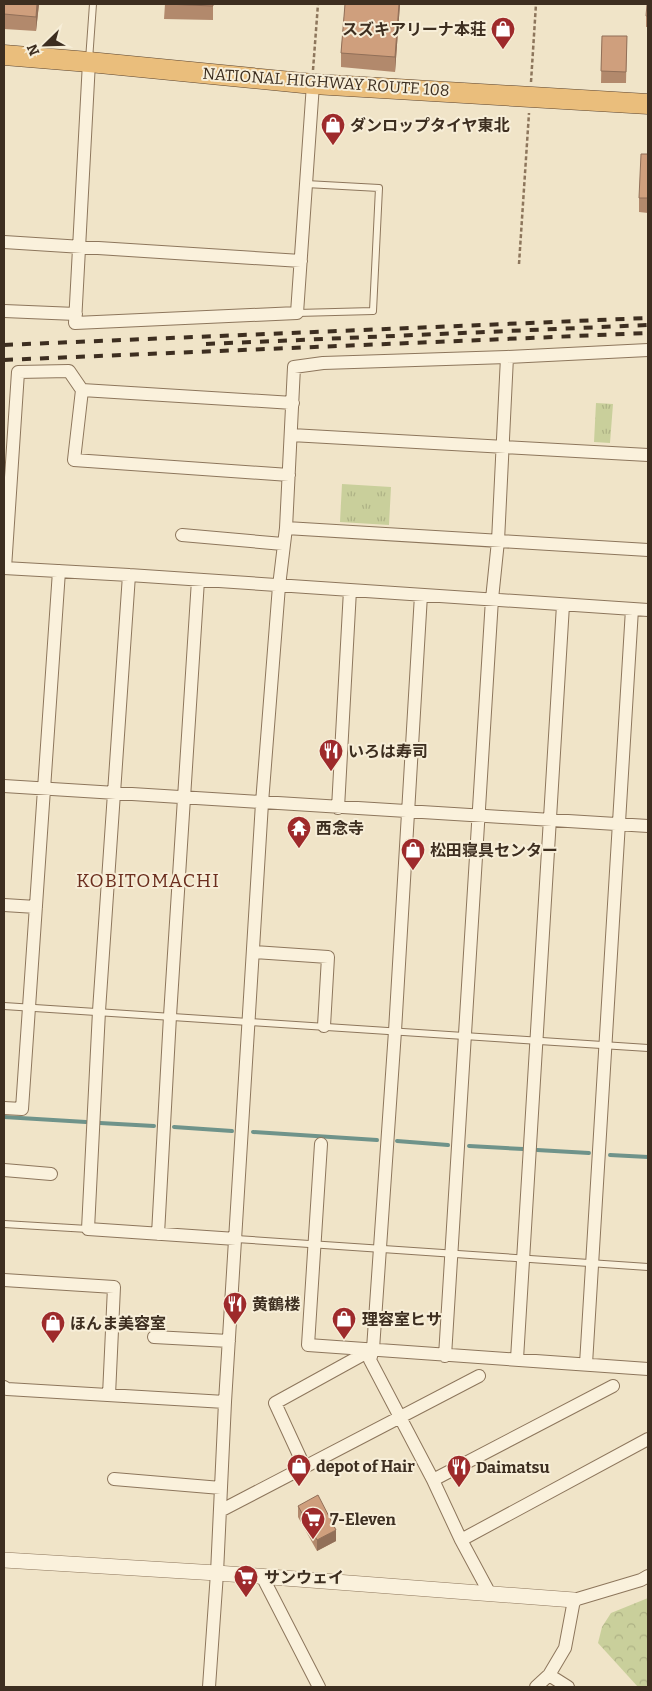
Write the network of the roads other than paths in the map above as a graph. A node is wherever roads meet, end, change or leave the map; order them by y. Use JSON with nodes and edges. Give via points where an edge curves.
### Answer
{"nodes":[{"id":1,"x":93,"y":4,"type":"edge"},
{"id":2,"x":4,"y":55,"type":"edge"},
{"id":3,"x":89,"y":62,"type":"junction"},
{"id":4,"x":313,"y":84,"type":"junction"},
{"id":5,"x":648,"y":104,"type":"edge"},
{"id":6,"x":306,"y":184,"type":"junction"},
{"id":7,"x":4,"y":242,"type":"edge"},
{"id":8,"x":78,"y":246,"type":"junction"},
{"id":9,"x":301,"y":261,"type":"junction"},
{"id":10,"x":4,"y":311,"type":"edge"},
{"id":11,"x":297,"y":313,"type":"junction"},
{"id":12,"x":76,"y":314,"type":"junction"},
{"id":13,"x":648,"y":350,"type":"edge"},
{"id":14,"x":507,"y":357,"type":"junction"},
{"id":15,"x":82,"y":390,"type":"junction"},
{"id":16,"x":292,"y":403,"type":"junction"},
{"id":17,"x":291,"y":435,"type":"junction"},
{"id":18,"x":502,"y":448,"type":"junction"},
{"id":19,"x":648,"y":455,"type":"edge"},
{"id":20,"x":289,"y":475,"type":"junction"},
{"id":21,"x":286,"y":528,"type":"junction"},
{"id":22,"x":182,"y":535,"type":"dead end"},
{"id":23,"x":498,"y":541,"type":"junction"},
{"id":24,"x":283,"y":544,"type":"junction"},
{"id":25,"x":648,"y":550,"type":"edge"},
{"id":26,"x":4,"y":568,"type":"edge"},
{"id":27,"x":59,"y":571,"type":"junction"},
{"id":28,"x":129,"y":575,"type":"junction"},
{"id":29,"x":198,"y":580,"type":"junction"},
{"id":30,"x":279,"y":586,"type":"junction"},
{"id":31,"x":350,"y":590,"type":"junction"},
{"id":32,"x":421,"y":595,"type":"junction"},
{"id":33,"x":492,"y":599,"type":"junction"},
{"id":34,"x":564,"y":605,"type":"junction"},
{"id":35,"x":632,"y":610,"type":"junction"},
{"id":36,"x":648,"y":610,"type":"edge"},
{"id":37,"x":4,"y":786,"type":"edge"},
{"id":38,"x":44,"y":789,"type":"junction"},
{"id":39,"x":114,"y":793,"type":"junction"},
{"id":40,"x":183,"y":798,"type":"junction"},
{"id":41,"x":262,"y":803,"type":"junction"},
{"id":42,"x":338,"y":808,"type":"junction"},
{"id":43,"x":408,"y":812,"type":"junction"},
{"id":44,"x":479,"y":816,"type":"junction"},
{"id":45,"x":550,"y":820,"type":"junction"},
{"id":46,"x":620,"y":824,"type":"junction"},
{"id":47,"x":648,"y":826,"type":"edge"},
{"id":48,"x":4,"y":905,"type":"edge"},
{"id":49,"x":36,"y":908,"type":"junction"},
{"id":50,"x":254,"y":952,"type":"junction"},
{"id":51,"x":4,"y":1006,"type":"edge"},
{"id":52,"x":30,"y":1008,"type":"junction"},
{"id":53,"x":99,"y":1011,"type":"junction"},
{"id":54,"x":170,"y":1016,"type":"junction"},
{"id":55,"x":250,"y":1022,"type":"junction"},
{"id":56,"x":324,"y":1026,"type":"junction"},
{"id":57,"x":395,"y":1031,"type":"junction"},
{"id":58,"x":465,"y":1036,"type":"junction"},
{"id":59,"x":537,"y":1040,"type":"junction"},
{"id":60,"x":606,"y":1045,"type":"junction"},
{"id":61,"x":648,"y":1048,"type":"edge"},
{"id":62,"x":4,"y":1108,"type":"edge"},
{"id":63,"x":321,"y":1144,"type":"dead end"},
{"id":64,"x":4,"y":1170,"type":"edge"},
{"id":65,"x":51,"y":1174,"type":"dead end"},
{"id":66,"x":4,"y":1224,"type":"edge"},
{"id":67,"x":88,"y":1229,"type":"junction"},
{"id":68,"x":158,"y":1234,"type":"junction"},
{"id":69,"x":236,"y":1239,"type":"junction"},
{"id":70,"x":314,"y":1245,"type":"junction"},
{"id":71,"x":379,"y":1250,"type":"junction"},
{"id":72,"x":451,"y":1254,"type":"junction"},
{"id":73,"x":524,"y":1259,"type":"junction"},
{"id":74,"x":592,"y":1264,"type":"junction"},
{"id":75,"x":648,"y":1267,"type":"edge"},
{"id":76,"x":4,"y":1280,"type":"edge"},
{"id":77,"x":154,"y":1337,"type":"dead end"},
{"id":78,"x":229,"y":1341,"type":"junction"},
{"id":79,"x":372,"y":1349,"type":"junction"},
{"id":80,"x":445,"y":1356,"type":"junction"},
{"id":81,"x":517,"y":1360,"type":"junction"},
{"id":82,"x":586,"y":1364,"type":"junction"},
{"id":83,"x":648,"y":1369,"type":"edge"},
{"id":84,"x":479,"y":1376,"type":"dead end"},
{"id":85,"x":614,"y":1386,"type":"dead end"},
{"id":86,"x":4,"y":1387,"type":"edge"},
{"id":87,"x":109,"y":1395,"type":"junction"},
{"id":88,"x":225,"y":1402,"type":"junction"},
{"id":89,"x":399,"y":1417,"type":"junction"},
{"id":90,"x":648,"y":1439,"type":"edge"},
{"id":91,"x":304,"y":1466,"type":"junction"},
{"id":92,"x":114,"y":1479,"type":"dead end"},
{"id":93,"x":433,"y":1480,"type":"junction"},
{"id":94,"x":221,"y":1488,"type":"junction"},
{"id":95,"x":220,"y":1511,"type":"junction"},
{"id":96,"x":461,"y":1540,"type":"junction"},
{"id":97,"x":4,"y":1560,"type":"edge"},
{"id":98,"x":217,"y":1573,"type":"junction"},
{"id":99,"x":262,"y":1576,"type":"junction"},
{"id":100,"x":648,"y":1576,"type":"edge"},
{"id":101,"x":490,"y":1594,"type":"junction"},
{"id":102,"x":574,"y":1600,"type":"junction"},
{"id":103,"x":549,"y":1675,"type":"junction"},
{"id":104,"x":209,"y":1687,"type":"edge"},
{"id":105,"x":319,"y":1687,"type":"edge"},
{"id":106,"x":536,"y":1687,"type":"edge"},
{"id":107,"x":568,"y":1687,"type":"edge"}],
"edges":[{"from":1,"to":3,"type":"lane"},
{"from":2,"to":3,"type":"highway","name":"NATIONAL HIGHWAY ROUTE 108"},
{"from":3,"to":4,"type":"highway","name":"NATIONAL HIGHWAY ROUTE 108"},
{"from":3,"to":8,"type":"street"},
{"from":4,"to":5,"type":"highway","name":"NATIONAL HIGHWAY ROUTE 108"},
{"from":4,"to":6,"type":"street"},
{"from":6,"to":9,"type":"street"},
{"from":6,"to":11,"type":"lane","via":[[379,188],[372,311]]},
{"from":7,"to":8,"type":"street"},
{"from":8,"to":9,"type":"street"},
{"from":8,"to":12,"type":"street"},
{"from":9,"to":11,"type":"street"},
{"from":10,"to":12,"type":"street"},
{"from":11,"to":12,"type":"street","via":[[75,323]]},
{"from":13,"to":14,"type":"street"},
{"from":14,"to":16,"type":"street","via":[[323,363],[294,367]]},
{"from":14,"to":18,"type":"street"},
{"from":15,"to":16,"type":"street"},
{"from":15,"to":20,"type":"street","via":[[74,460]]},
{"from":15,"to":26,"type":"street","via":[[69,371],[18,372]]},
{"from":16,"to":17,"type":"street"},
{"from":17,"to":18,"type":"street"},
{"from":17,"to":20,"type":"street"},
{"from":18,"to":19,"type":"street"},
{"from":18,"to":23,"type":"street"},
{"from":20,"to":21,"type":"street"},
{"from":21,"to":23,"type":"street"},
{"from":21,"to":24,"type":"street"},
{"from":22,"to":24,"type":"street"},
{"from":23,"to":25,"type":"street"},
{"from":23,"to":33,"type":"street"},
{"from":24,"to":30,"type":"street"},
{"from":26,"to":27,"type":"street"},
{"from":27,"to":28,"type":"street"},
{"from":27,"to":38,"type":"street"},
{"from":28,"to":29,"type":"street"},
{"from":28,"to":39,"type":"street"},
{"from":29,"to":30,"type":"street"},
{"from":29,"to":40,"type":"street"},
{"from":30,"to":31,"type":"street"},
{"from":30,"to":41,"type":"street"},
{"from":31,"to":32,"type":"street"},
{"from":31,"to":42,"type":"street"},
{"from":32,"to":33,"type":"street"},
{"from":32,"to":43,"type":"street"},
{"from":33,"to":34,"type":"street"},
{"from":33,"to":44,"type":"street"},
{"from":34,"to":35,"type":"street"},
{"from":34,"to":45,"type":"street"},
{"from":35,"to":36,"type":"street"},
{"from":35,"to":46,"type":"street"},
{"from":37,"to":38,"type":"street"},
{"from":38,"to":39,"type":"street"},
{"from":38,"to":49,"type":"street"},
{"from":39,"to":40,"type":"street"},
{"from":39,"to":53,"type":"street"},
{"from":40,"to":41,"type":"street"},
{"from":40,"to":54,"type":"street"},
{"from":41,"to":42,"type":"street"},
{"from":41,"to":50,"type":"street"},
{"from":42,"to":43,"type":"street"},
{"from":43,"to":44,"type":"street"},
{"from":43,"to":57,"type":"street"},
{"from":44,"to":45,"type":"street"},
{"from":44,"to":58,"type":"street"},
{"from":45,"to":46,"type":"street"},
{"from":45,"to":59,"type":"street"},
{"from":46,"to":47,"type":"street"},
{"from":46,"to":60,"type":"street"},
{"from":48,"to":49,"type":"street"},
{"from":49,"to":52,"type":"street"},
{"from":50,"to":55,"type":"street"},
{"from":50,"to":56,"type":"street","via":[[328,957]]},
{"from":51,"to":52,"type":"lane"},
{"from":52,"to":53,"type":"lane"},
{"from":52,"to":62,"type":"street","via":[[22,1109]]},
{"from":53,"to":54,"type":"lane"},
{"from":53,"to":67,"type":"street"},
{"from":54,"to":55,"type":"lane"},
{"from":54,"to":68,"type":"street"},
{"from":55,"to":56,"type":"lane"},
{"from":55,"to":69,"type":"street"},
{"from":56,"to":57,"type":"lane"},
{"from":57,"to":58,"type":"lane"},
{"from":57,"to":71,"type":"street"},
{"from":58,"to":59,"type":"lane"},
{"from":58,"to":72,"type":"street"},
{"from":59,"to":60,"type":"lane"},
{"from":59,"to":73,"type":"street"},
{"from":60,"to":61,"type":"lane"},
{"from":60,"to":74,"type":"street"},
{"from":63,"to":70,"type":"street"},
{"from":64,"to":65,"type":"street"},
{"from":66,"to":67,"type":"lane"},
{"from":67,"to":68,"type":"street"},
{"from":68,"to":69,"type":"street"},
{"from":69,"to":70,"type":"lane"},
{"from":69,"to":78,"type":"street"},
{"from":70,"to":71,"type":"lane"},
{"from":70,"to":79,"type":"street","via":[[308,1345]]},
{"from":71,"to":72,"type":"lane"},
{"from":71,"to":79,"type":"street"},
{"from":72,"to":73,"type":"lane"},
{"from":72,"to":80,"type":"street"},
{"from":73,"to":74,"type":"lane"},
{"from":73,"to":81,"type":"street"},
{"from":74,"to":75,"type":"lane"},
{"from":74,"to":82,"type":"street"},
{"from":76,"to":87,"type":"street","via":[[114,1287]]},
{"from":77,"to":78,"type":"street"},
{"from":78,"to":88,"type":"street"},
{"from":79,"to":80,"type":"street"},
{"from":79,"to":89,"type":"street","via":[[370,1360]]},
{"from":79,"to":91,"type":"street","via":[[275,1403]]},
{"from":80,"to":81,"type":"street"},
{"from":81,"to":82,"type":"street"},
{"from":82,"to":83,"type":"street"},
{"from":84,"to":89,"type":"street"},
{"from":85,"to":93,"type":"street"},
{"from":86,"to":87,"type":"street"},
{"from":87,"to":88,"type":"street"},
{"from":88,"to":94,"type":"street"},
{"from":89,"to":91,"type":"street"},
{"from":89,"to":93,"type":"street"},
{"from":90,"to":96,"type":"street"},
{"from":91,"to":95,"type":"street"},
{"from":92,"to":94,"type":"street"},
{"from":93,"to":96,"type":"street"},
{"from":94,"to":95,"type":"street"},
{"from":95,"to":98,"type":"street"},
{"from":96,"to":101,"type":"street"},
{"from":97,"to":98,"type":"street"},
{"from":98,"to":99,"type":"street"},
{"from":98,"to":104,"type":"street"},
{"from":99,"to":101,"type":"street"},
{"from":99,"to":105,"type":"street"},
{"from":100,"to":102,"type":"street"},
{"from":101,"to":102,"type":"street"},
{"from":102,"to":103,"type":"street","via":[[565,1648]]},
{"from":103,"to":106,"type":"street"},
{"from":103,"to":107,"type":"street"}]}
